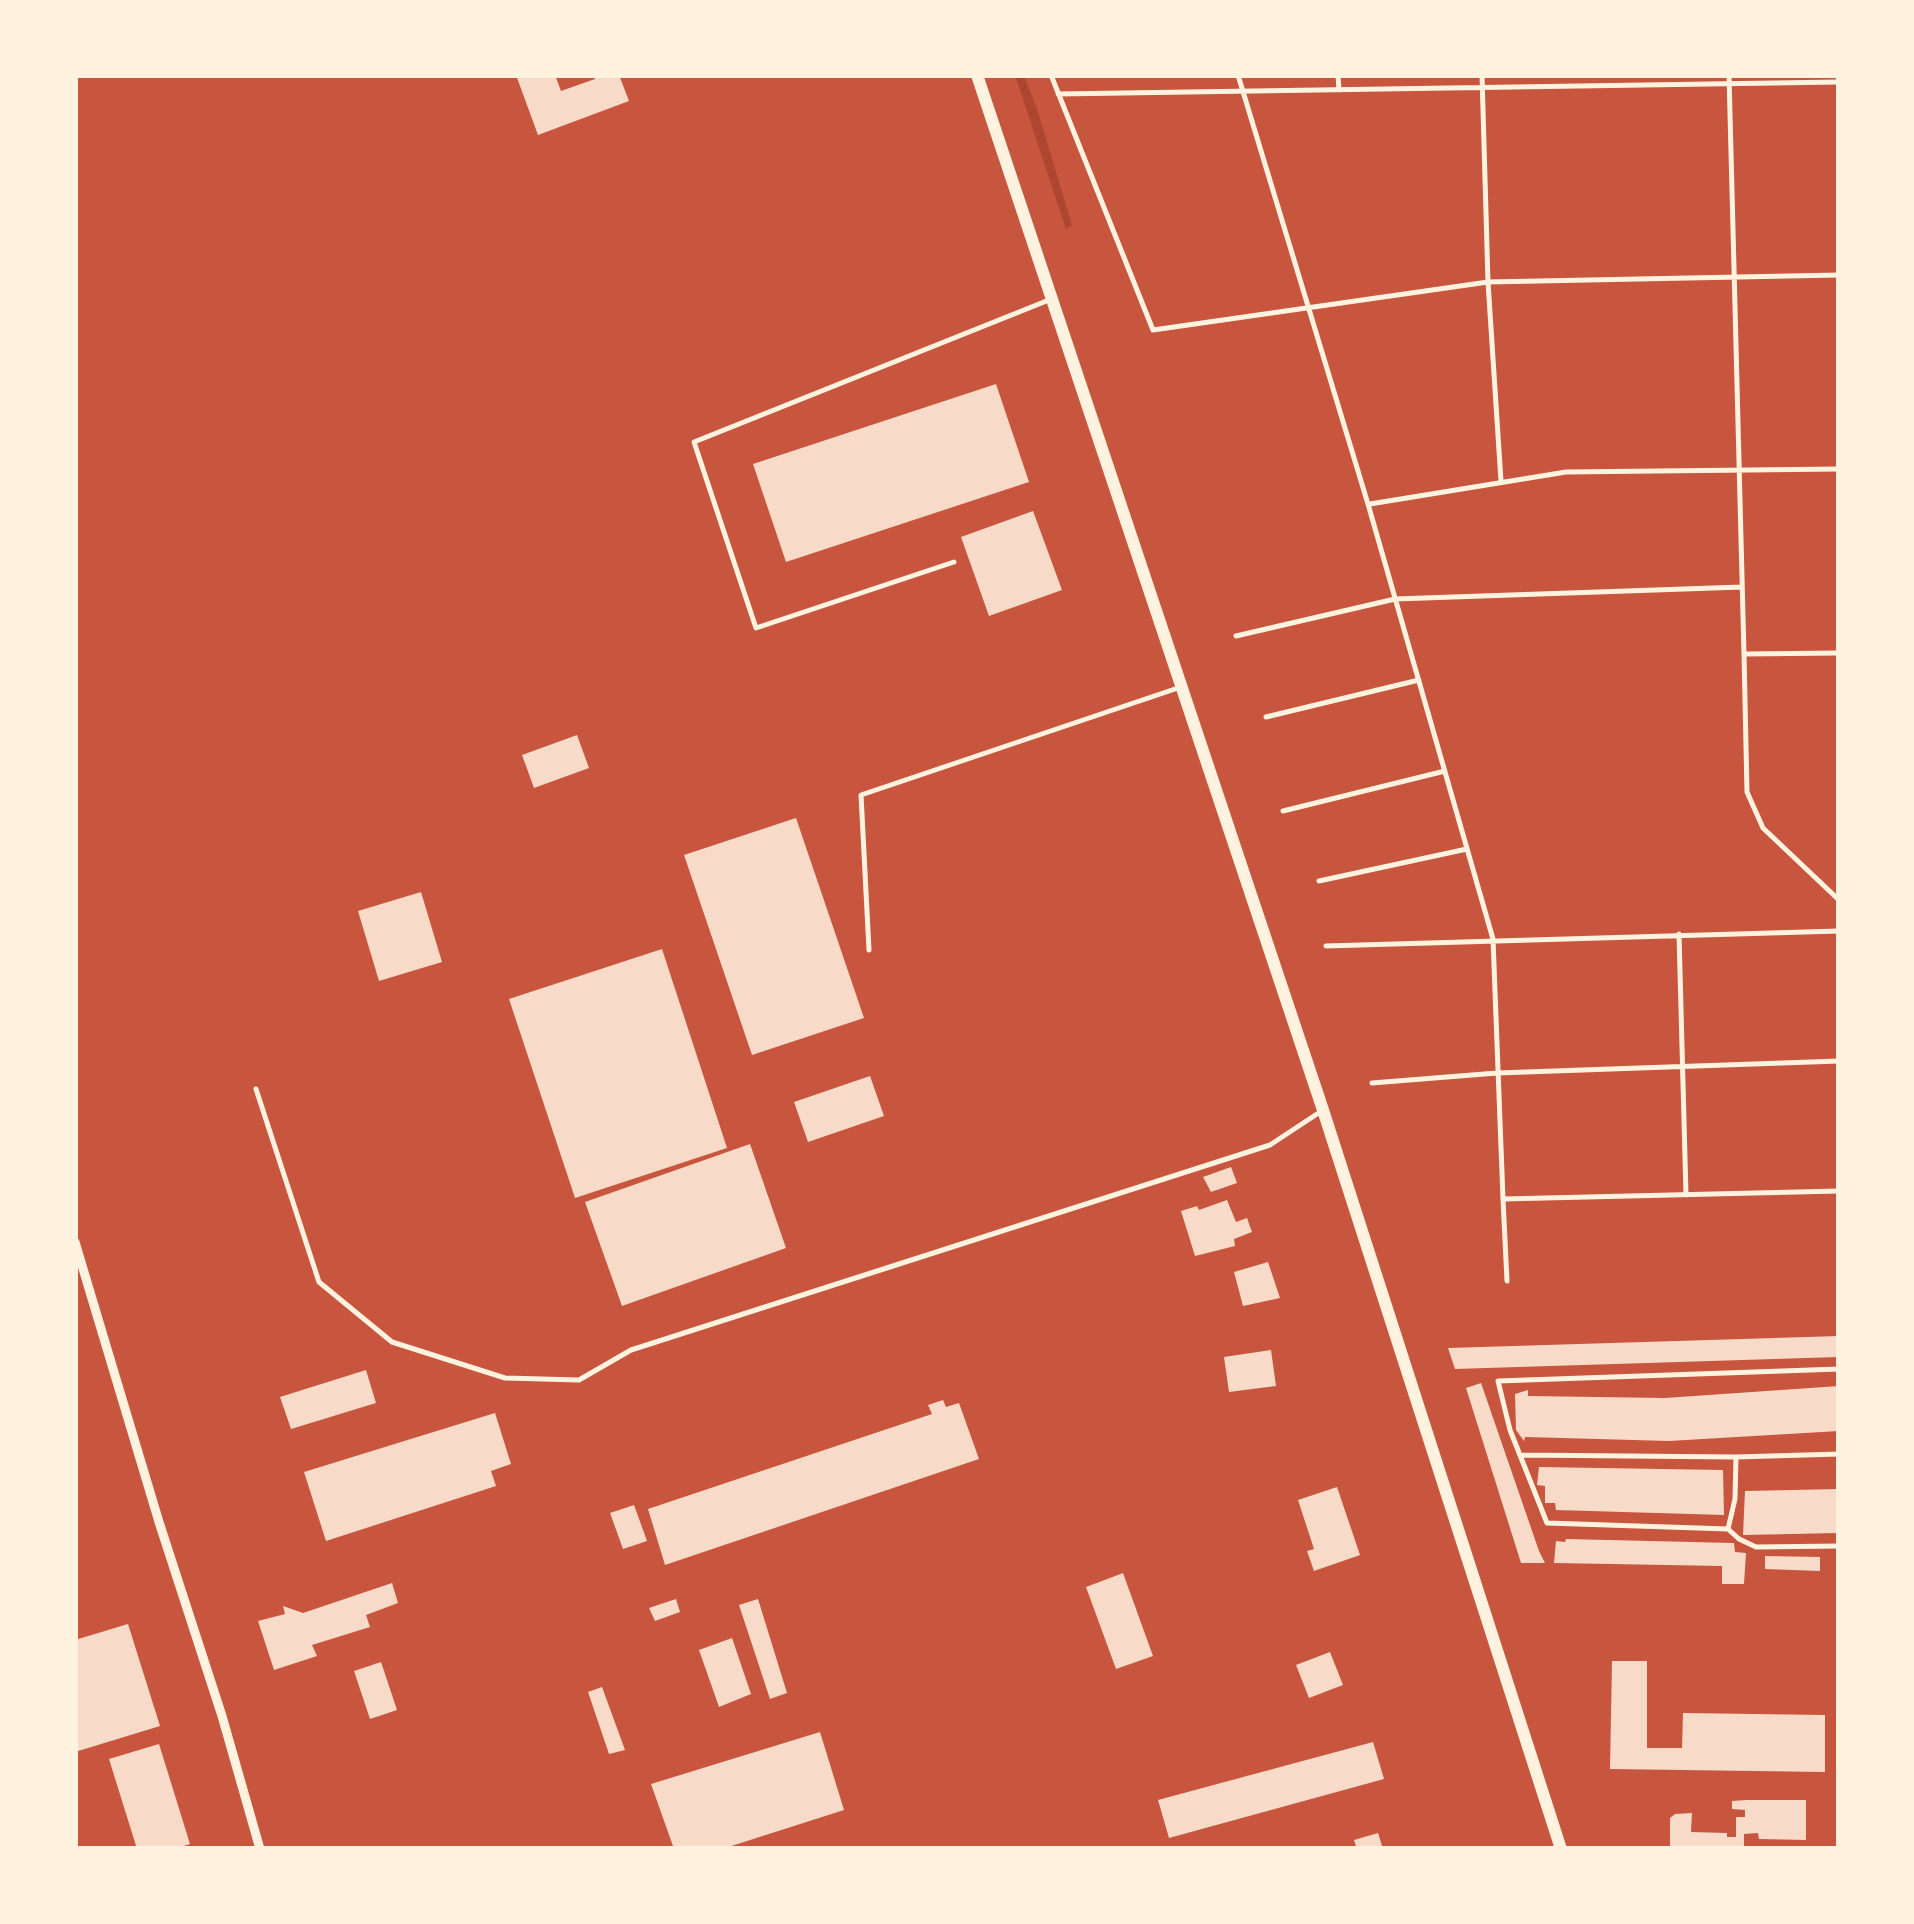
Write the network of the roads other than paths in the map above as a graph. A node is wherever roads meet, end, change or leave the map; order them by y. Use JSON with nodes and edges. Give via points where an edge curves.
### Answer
{"nodes":[{"id":1,"x":977,"y":75,"type":"edge"},
{"id":2,"x":1051,"y":75,"type":"edge"},
{"id":3,"x":1238,"y":75,"type":"edge"},
{"id":4,"x":1338,"y":75,"type":"edge"},
{"id":5,"x":1482,"y":75,"type":"edge"},
{"id":6,"x":1730,"y":75,"type":"edge"},
{"id":7,"x":1839,"y":82,"type":"edge"},
{"id":8,"x":1730,"y":83,"type":"junction"},
{"id":9,"x":1482,"y":88,"type":"junction"},
{"id":10,"x":1339,"y":90,"type":"junction"},
{"id":11,"x":1243,"y":92,"type":"junction"},
{"id":12,"x":1058,"y":94,"type":"junction"},
{"id":13,"x":1839,"y":275,"type":"edge"},
{"id":14,"x":1735,"y":278,"type":"junction"},
{"id":15,"x":1488,"y":282,"type":"junction"},
{"id":16,"x":1051,"y":298,"type":"junction"},
{"id":17,"x":1309,"y":306,"type":"junction"},
{"id":18,"x":1740,"y":470,"type":"junction"},
{"id":19,"x":1839,"y":470,"type":"edge"},
{"id":20,"x":1501,"y":483,"type":"junction"},
{"id":21,"x":1368,"y":504,"type":"junction"},
{"id":22,"x":954,"y":562,"type":"dead end"},
{"id":23,"x":1742,"y":586,"type":"junction"},
{"id":24,"x":1396,"y":599,"type":"junction"},
{"id":25,"x":1236,"y":636,"type":"dead end"},
{"id":26,"x":1839,"y":653,"type":"edge"},
{"id":27,"x":1744,"y":654,"type":"junction"},
{"id":28,"x":1419,"y":680,"type":"junction"},
{"id":29,"x":1181,"y":687,"type":"junction"},
{"id":30,"x":1266,"y":717,"type":"dead end"},
{"id":31,"x":1445,"y":772,"type":"junction"},
{"id":32,"x":1283,"y":811,"type":"dead end"},
{"id":33,"x":1467,"y":849,"type":"junction"},
{"id":34,"x":1318,"y":881,"type":"dead end"},
{"id":35,"x":1839,"y":900,"type":"edge"},
{"id":36,"x":1839,"y":931,"type":"edge"},
{"id":37,"x":1679,"y":934,"type":"junction"},
{"id":38,"x":1493,"y":938,"type":"junction"},
{"id":39,"x":1326,"y":946,"type":"dead end"},
{"id":40,"x":869,"y":950,"type":"dead end"},
{"id":41,"x":1839,"y":1061,"type":"edge"},
{"id":42,"x":1682,"y":1066,"type":"junction"},
{"id":43,"x":1497,"y":1073,"type":"junction"},
{"id":44,"x":1372,"y":1083,"type":"dead end"},
{"id":45,"x":256,"y":1089,"type":"dead end"},
{"id":46,"x":1323,"y":1110,"type":"junction"},
{"id":47,"x":1839,"y":1191,"type":"edge"},
{"id":48,"x":1686,"y":1195,"type":"junction"},
{"id":49,"x":1503,"y":1198,"type":"junction"},
{"id":50,"x":75,"y":1242,"type":"edge"},
{"id":51,"x":1507,"y":1282,"type":"dead end"},
{"id":52,"x":1839,"y":1369,"type":"edge"},
{"id":53,"x":1839,"y":1454,"type":"edge"},
{"id":54,"x":1520,"y":1455,"type":"junction"},
{"id":55,"x":1736,"y":1457,"type":"junction"},
{"id":56,"x":1728,"y":1528,"type":"junction"},
{"id":57,"x":1839,"y":1546,"type":"edge"},
{"id":58,"x":260,"y":1849,"type":"edge"},
{"id":59,"x":1561,"y":1849,"type":"edge"}],
"edges":[{"from":1,"to":16,"type":"main road"},
{"from":2,"to":12,"type":"lane"},
{"from":3,"to":11,"type":"lane"},
{"from":4,"to":10,"type":"lane"},
{"from":5,"to":9,"type":"lane"},
{"from":6,"to":8,"type":"lane"},
{"from":7,"to":8,"type":"lane"},
{"from":8,"to":9,"type":"lane"},
{"from":8,"to":14,"type":"lane"},
{"from":9,"to":10,"type":"lane"},
{"from":9,"to":15,"type":"lane"},
{"from":10,"to":11,"type":"lane"},
{"from":11,"to":12,"type":"lane"},
{"from":11,"to":17,"type":"lane"},
{"from":12,"to":17,"type":"lane","via":[[1153,330]]},
{"from":13,"to":14,"type":"lane"},
{"from":14,"to":15,"type":"lane"},
{"from":14,"to":18,"type":"lane"},
{"from":15,"to":17,"type":"lane"},
{"from":15,"to":20,"type":"lane"},
{"from":16,"to":22,"type":"lane","via":[[694,442],[756,628]]},
{"from":16,"to":29,"type":"main road"},
{"from":17,"to":21,"type":"lane"},
{"from":18,"to":19,"type":"lane"},
{"from":18,"to":20,"type":"lane","via":[[1566,472]]},
{"from":18,"to":23,"type":"lane"},
{"from":20,"to":21,"type":"lane"},
{"from":21,"to":24,"type":"lane"},
{"from":23,"to":24,"type":"lane"},
{"from":23,"to":27,"type":"lane"},
{"from":24,"to":25,"type":"lane"},
{"from":24,"to":28,"type":"lane"},
{"from":26,"to":27,"type":"lane"},
{"from":27,"to":35,"type":"lane","via":[[1747,792],[1763,828]]},
{"from":28,"to":30,"type":"lane"},
{"from":28,"to":31,"type":"lane"},
{"from":29,"to":40,"type":"lane","via":[[862,795]]},
{"from":29,"to":46,"type":"main road"},
{"from":31,"to":32,"type":"lane"},
{"from":31,"to":33,"type":"lane"},
{"from":33,"to":34,"type":"lane"},
{"from":33,"to":38,"type":"lane"},
{"from":36,"to":37,"type":"lane"},
{"from":37,"to":38,"type":"lane"},
{"from":37,"to":42,"type":"lane"},
{"from":38,"to":39,"type":"lane"},
{"from":38,"to":43,"type":"lane"},
{"from":41,"to":42,"type":"lane"},
{"from":42,"to":43,"type":"lane"},
{"from":42,"to":48,"type":"lane"},
{"from":43,"to":44,"type":"lane"},
{"from":43,"to":49,"type":"lane"},
{"from":45,"to":46,"type":"lane","via":[[318,1282],[392,1342],[505,1378],[580,1380],[631,1350],[1270,1145]]},
{"from":46,"to":59,"type":"main road"},
{"from":47,"to":48,"type":"lane"},
{"from":48,"to":49,"type":"lane"},
{"from":49,"to":51,"type":"lane"},
{"from":50,"to":58,"type":"street"},
{"from":52,"to":54,"type":"lane","via":[[1498,1382]]},
{"from":53,"to":55,"type":"lane"},
{"from":54,"to":55,"type":"lane"},
{"from":54,"to":56,"type":"lane","via":[[1547,1523]]},
{"from":55,"to":56,"type":"lane"},
{"from":56,"to":57,"type":"lane","via":[[1756,1546]]}]}
